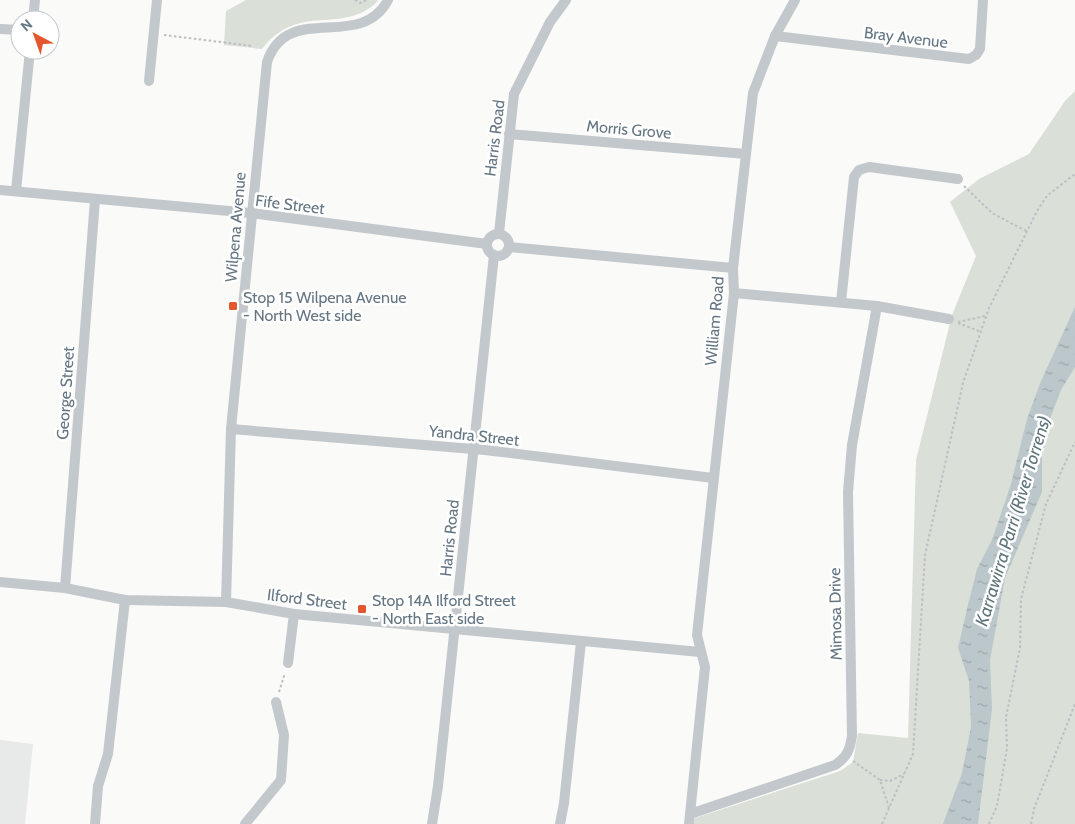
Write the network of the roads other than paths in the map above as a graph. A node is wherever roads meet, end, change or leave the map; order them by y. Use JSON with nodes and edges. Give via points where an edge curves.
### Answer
{"nodes":[{"id":1,"x":157,"y":0,"type":"edge"},
{"id":2,"x":388,"y":0,"type":"edge"},
{"id":3,"x":566,"y":0,"type":"edge"},
{"id":4,"x":795,"y":0,"type":"edge"},
{"id":5,"x":983,"y":0,"type":"edge"},
{"id":6,"x":775,"y":36,"type":"junction"},
{"id":7,"x":29,"y":60,"type":"edge"},
{"id":8,"x":149,"y":81,"type":"dead end"},
{"id":9,"x":509,"y":134,"type":"junction"},
{"id":10,"x":746,"y":154,"type":"junction"},
{"id":11,"x":958,"y":179,"type":"road end"},
{"id":12,"x":0,"y":190,"type":"edge"},
{"id":13,"x":16,"y":192,"type":"junction"},
{"id":14,"x":95,"y":200,"type":"junction"},
{"id":15,"x":251,"y":214,"type":"junction"},
{"id":16,"x":499,"y":233,"type":"junction"},
{"id":17,"x":487,"y":244,"type":"junction"},
{"id":18,"x":509,"y":247,"type":"junction"},
{"id":19,"x":494,"y":255,"type":"junction"},
{"id":20,"x":733,"y":268,"type":"junction"},
{"id":21,"x":734,"y":293,"type":"junction"},
{"id":22,"x":842,"y":302,"type":"junction"},
{"id":23,"x":877,"y":306,"type":"junction"},
{"id":24,"x":949,"y":319,"type":"dead end"},
{"id":25,"x":231,"y":429,"type":"junction"},
{"id":26,"x":473,"y":449,"type":"junction"},
{"id":27,"x":713,"y":478,"type":"junction"},
{"id":28,"x":0,"y":582,"type":"edge"},
{"id":29,"x":65,"y":588,"type":"junction"},
{"id":30,"x":125,"y":600,"type":"junction"},
{"id":31,"x":226,"y":602,"type":"junction"},
{"id":32,"x":294,"y":614,"type":"junction"},
{"id":33,"x":454,"y":628,"type":"junction"},
{"id":34,"x":581,"y":642,"type":"junction"},
{"id":35,"x":700,"y":652,"type":"junction"},
{"id":36,"x":288,"y":663,"type":"road end"},
{"id":37,"x":276,"y":702,"type":"road end"},
{"id":38,"x":689,"y":819,"type":"edge"},
{"id":39,"x":95,"y":824,"type":"edge"},
{"id":40,"x":245,"y":824,"type":"edge"},
{"id":41,"x":432,"y":824,"type":"edge"},
{"id":42,"x":560,"y":824,"type":"edge"}],
"edges":[{"from":1,"to":8,"type":"street"},
{"from":2,"to":15,"type":"street","name":"Wilpena Avenue","via":[[372,18],[338,27],[300,28],[278,40],[271,50],[264,79]]},
{"from":3,"to":9,"type":"street","name":"Harris Road","via":[[550,22],[519,82]]},
{"from":4,"to":6,"type":"street","name":"William Road"},
{"from":5,"to":6,"type":"street","name":"Bray Avenue","via":[[980,49],[968,59]]},
{"from":6,"to":10,"type":"street","name":"William Road","via":[[753,93]]},
{"from":7,"to":13,"type":"street"},
{"from":9,"to":10,"type":"street","name":"Morris Grove"},
{"from":9,"to":16,"type":"street","name":"Harris Road"},
{"from":10,"to":20,"type":"street","name":"William Road"},
{"from":11,"to":22,"type":"street","via":[[869,167],[860,170],[854,177]]},
{"from":12,"to":13,"type":"street","name":"Fife Street"},
{"from":13,"to":14,"type":"street","name":"Fife Street"},
{"from":14,"to":15,"type":"street","name":"Fife Street"},
{"from":14,"to":29,"type":"street","name":"George Street"},
{"from":15,"to":17,"type":"street","name":"Fife Street"},
{"from":15,"to":25,"type":"street","name":"Wilpena Avenue"},
{"from":16,"to":17,"type":"street","via":[[493,234]]},
{"from":16,"to":18,"type":"street","via":[[508,239]]},
{"from":17,"to":19,"type":"street"},
{"from":18,"to":19,"type":"street","via":[[502,255]]},
{"from":18,"to":20,"type":"street"},
{"from":19,"to":26,"type":"street","name":"Harris Road"},
{"from":20,"to":21,"type":"street","name":"William Road"},
{"from":21,"to":22,"type":"street"},
{"from":21,"to":27,"type":"street","name":"William Road"},
{"from":22,"to":23,"type":"street"},
{"from":23,"to":24,"type":"street"},
{"from":23,"to":38,"type":"street","name":"Mimosa Drive","via":[[850,473],[850,750],[835,765]]},
{"from":25,"to":26,"type":"street","name":"Yandra Street"},
{"from":25,"to":31,"type":"street","name":"Wilpena Avenue"},
{"from":26,"to":27,"type":"street","name":"Yandra Street"},
{"from":26,"to":33,"type":"street","name":"Harris Road"},
{"from":27,"to":35,"type":"street","name":"William Road","via":[[696,634]]},
{"from":28,"to":29,"type":"street","name":"Ilford Street"},
{"from":29,"to":30,"type":"street","name":"Ilford Street"},
{"from":30,"to":31,"type":"street","name":"Ilford Street"},
{"from":30,"to":39,"type":"street","via":[[108,754],[98,786]]},
{"from":31,"to":32,"type":"street","name":"Ilford Street"},
{"from":32,"to":33,"type":"street","name":"Ilford Street"},
{"from":32,"to":36,"type":"street"},
{"from":33,"to":34,"type":"street","name":"Ilford Street"},
{"from":33,"to":41,"type":"street","name":"Harris Road"},
{"from":34,"to":35,"type":"street","name":"Ilford Street"},
{"from":34,"to":42,"type":"street"},
{"from":35,"to":38,"type":"street","name":"William Road","via":[[705,667]]},
{"from":37,"to":40,"type":"street","via":[[284,734],[281,780]]}]}
